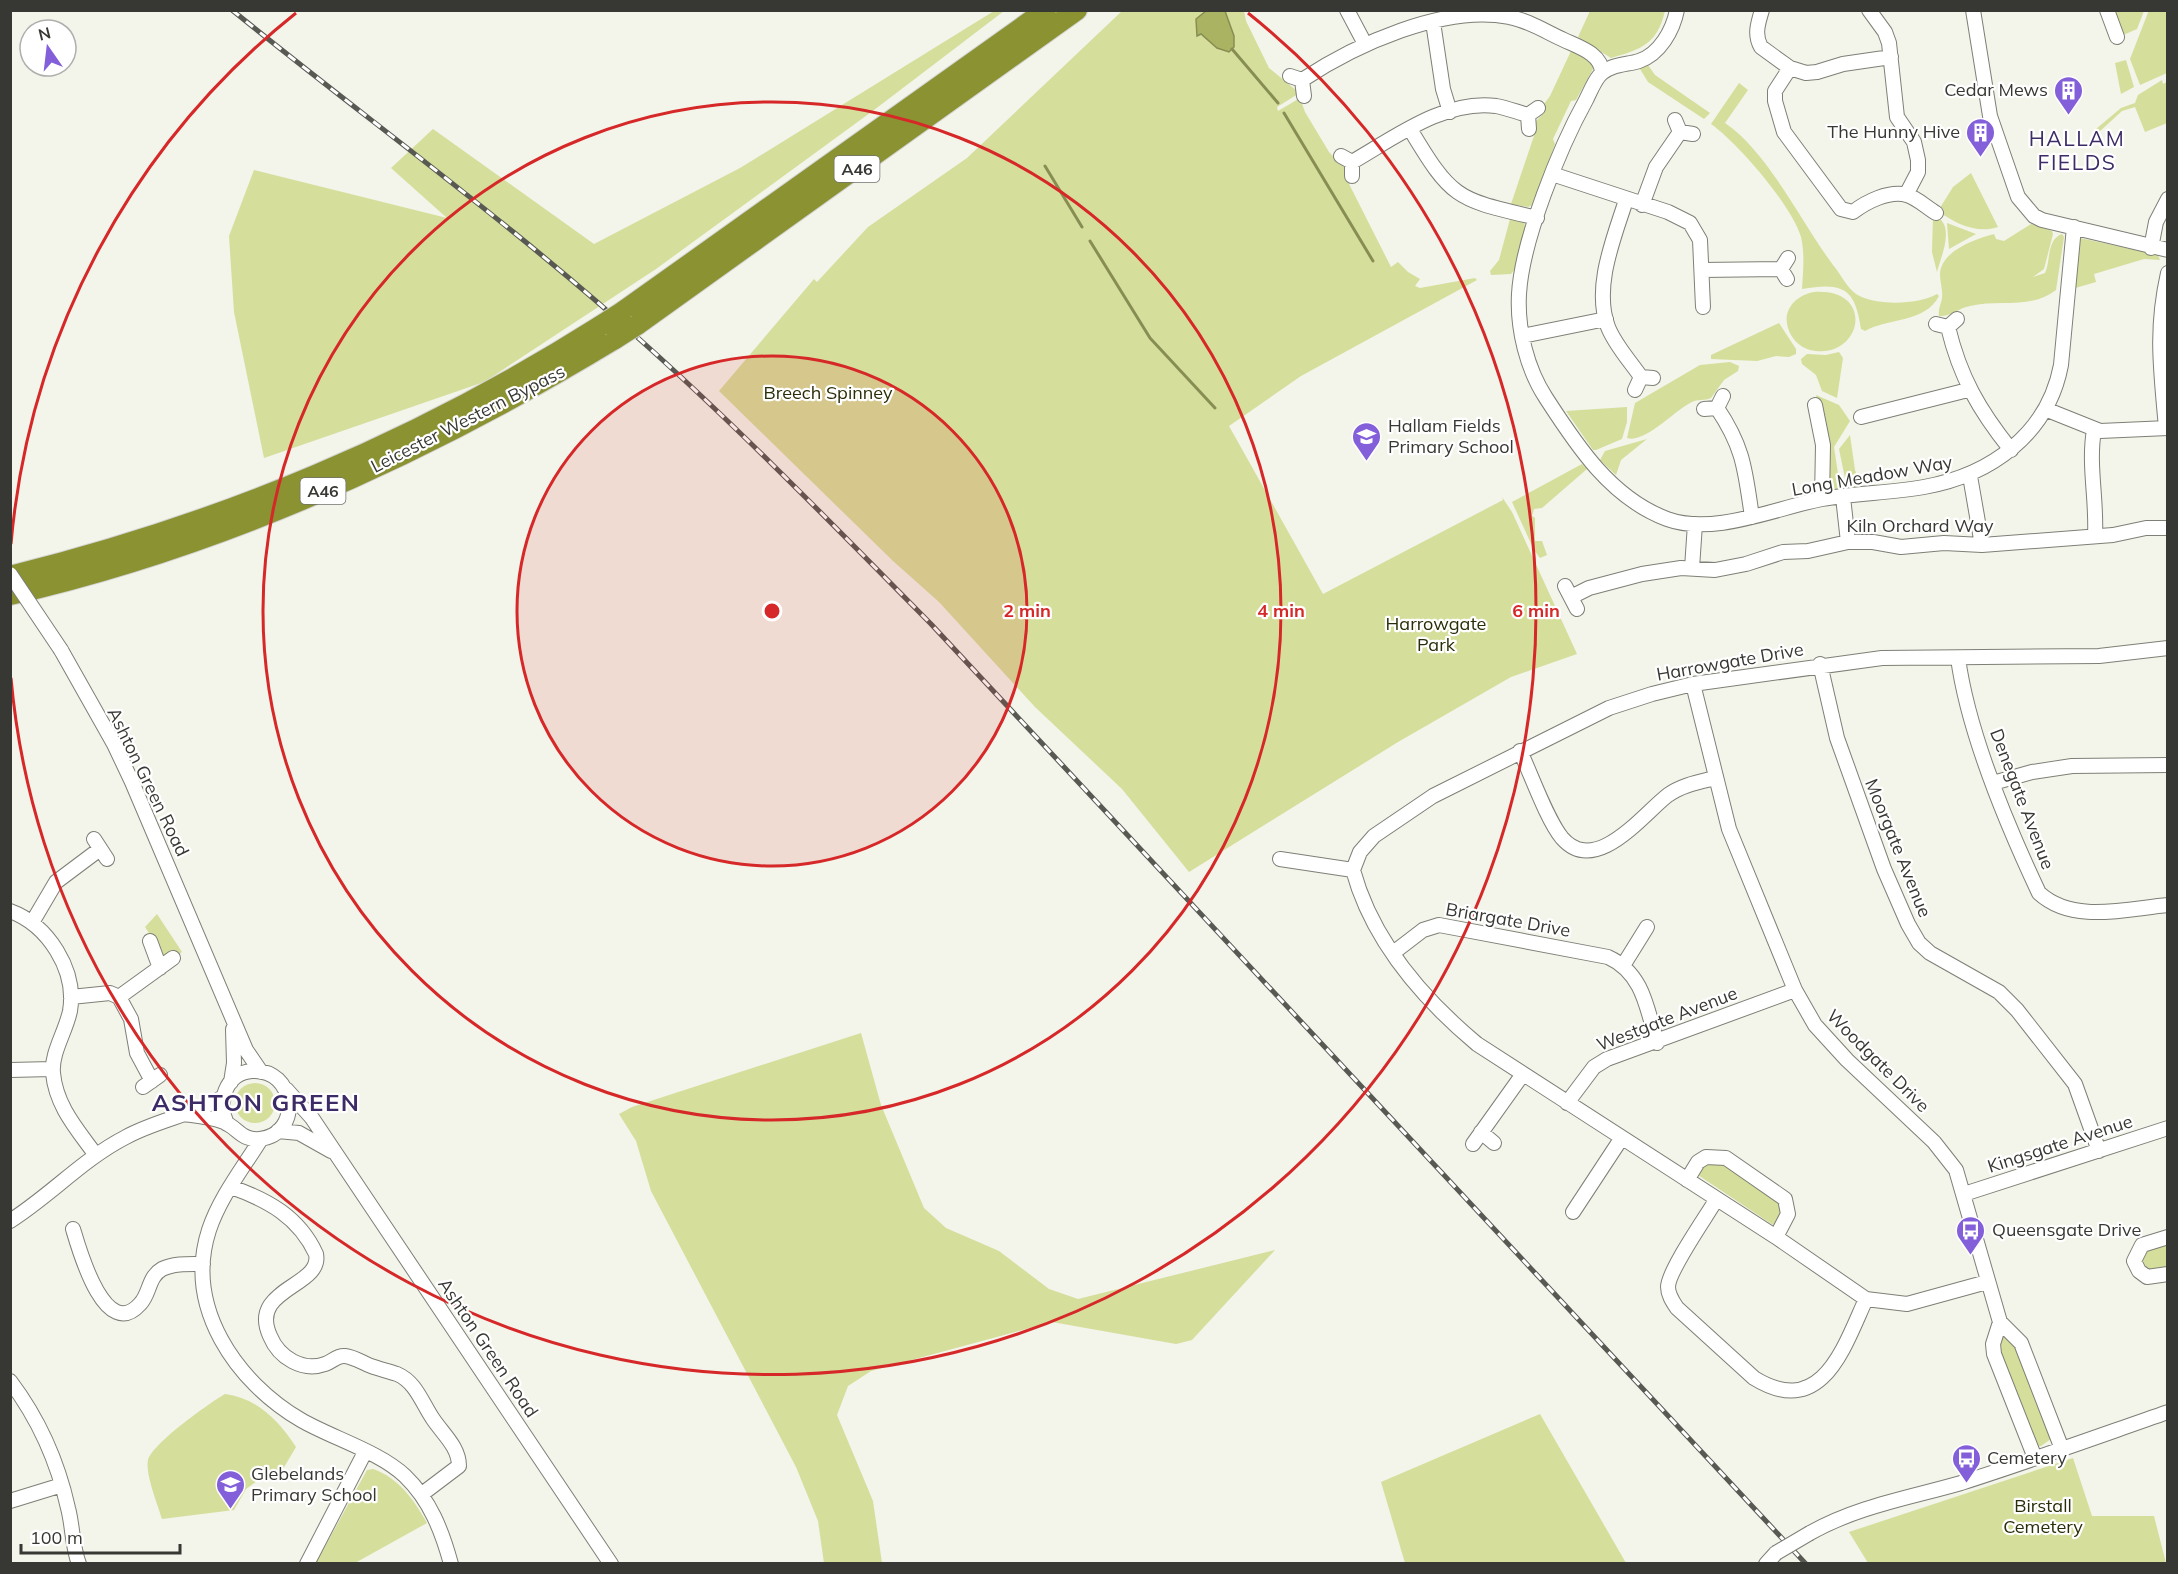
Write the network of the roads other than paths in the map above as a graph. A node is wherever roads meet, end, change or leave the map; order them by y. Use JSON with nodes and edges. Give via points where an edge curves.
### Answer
{"nodes":[{"id":1,"x":1046,"y":10,"type":"edge"},
{"id":2,"x":1077,"y":10,"type":"edge"},
{"id":3,"x":1347,"y":10,"type":"edge"},
{"id":4,"x":1677,"y":10,"type":"edge"},
{"id":5,"x":1762,"y":10,"type":"edge"},
{"id":6,"x":1869,"y":10,"type":"edge"},
{"id":7,"x":1973,"y":10,"type":"edge"},
{"id":8,"x":2107,"y":10,"type":"edge"},
{"id":9,"x":1483,"y":13,"type":"edge"},
{"id":10,"x":1433,"y":22,"type":"junction"},
{"id":11,"x":2117,"y":37,"type":"dead end"},
{"id":12,"x":1365,"y":44,"type":"junction"},
{"id":13,"x":1891,"y":57,"type":"junction"},
{"id":14,"x":1790,"y":68,"type":"junction"},
{"id":15,"x":1602,"y":73,"type":"junction"},
{"id":16,"x":1304,"y":96,"type":"dead end"},
{"id":17,"x":1450,"y":112,"type":"junction"},
{"id":18,"x":1532,"y":118,"type":"dead end"},
{"id":19,"x":1410,"y":129,"type":"junction"},
{"id":20,"x":1683,"y":129,"type":"dead end"},
{"id":21,"x":1348,"y":165,"type":"dead end"},
{"id":22,"x":1552,"y":174,"type":"junction"},
{"id":23,"x":1906,"y":195,"type":"junction"},
{"id":24,"x":2168,"y":199,"type":"edge"},
{"id":25,"x":1626,"y":200,"type":"junction"},
{"id":26,"x":1642,"y":205,"type":"junction"},
{"id":27,"x":1936,"y":213,"type":"dead end"},
{"id":28,"x":1537,"y":218,"type":"junction"},
{"id":29,"x":2074,"y":227,"type":"junction"},
{"id":30,"x":2151,"y":248,"type":"junction"},
{"id":31,"x":2168,"y":250,"type":"edge"},
{"id":32,"x":1785,"y":269,"type":"dead end"},
{"id":33,"x":1702,"y":270,"type":"junction"},
{"id":34,"x":2168,"y":273,"type":"edge"},
{"id":35,"x":1703,"y":307,"type":"dead end"},
{"id":36,"x":629,"y":318,"type":"junction"},
{"id":37,"x":1606,"y":320,"type":"junction"},
{"id":38,"x":1947,"y":324,"type":"dead end"},
{"id":39,"x":608,"y":333,"type":"junction"},
{"id":40,"x":1522,"y":336,"type":"junction"},
{"id":41,"x":2164,"y":364,"type":"edge"},
{"id":42,"x":1643,"y":382,"type":"dead end"},
{"id":43,"x":1968,"y":390,"type":"junction"},
{"id":44,"x":1715,"y":404,"type":"dead end"},
{"id":45,"x":1815,"y":405,"type":"dead end"},
{"id":46,"x":2045,"y":409,"type":"junction"},
{"id":47,"x":1857,"y":418,"type":"dead end"},
{"id":48,"x":2167,"y":428,"type":"edge"},
{"id":49,"x":2094,"y":430,"type":"junction"},
{"id":50,"x":2011,"y":450,"type":"junction"},
{"id":51,"x":1970,"y":476,"type":"junction"},
{"id":52,"x":1844,"y":496,"type":"junction"},
{"id":53,"x":1822,"y":499,"type":"junction"},
{"id":54,"x":1752,"y":517,"type":"junction"},
{"id":55,"x":1695,"y":524,"type":"junction"},
{"id":56,"x":2168,"y":528,"type":"edge"},
{"id":57,"x":2096,"y":535,"type":"junction"},
{"id":58,"x":1848,"y":542,"type":"junction"},
{"id":59,"x":1982,"y":545,"type":"junction"},
{"id":60,"x":1692,"y":568,"type":"junction"},
{"id":61,"x":10,"y":575,"type":"edge"},
{"id":62,"x":10,"y":595,"type":"edge"},
{"id":63,"x":1571,"y":597,"type":"dead end"},
{"id":64,"x":2168,"y":648,"type":"edge"},
{"id":65,"x":1958,"y":658,"type":"junction"},
{"id":66,"x":1820,"y":664,"type":"junction"},
{"id":67,"x":1693,"y":684,"type":"junction"},
{"id":68,"x":1520,"y":751,"type":"junction"},
{"id":69,"x":2168,"y":765,"type":"edge"},
{"id":70,"x":1715,"y":778,"type":"junction"},
{"id":71,"x":1994,"y":783,"type":"junction"},
{"id":72,"x":100,"y":849,"type":"dead end"},
{"id":73,"x":1278,"y":859,"type":"dead end"},
{"id":74,"x":1353,"y":870,"type":"junction"},
{"id":75,"x":2168,"y":905,"type":"edge"},
{"id":76,"x":10,"y":911,"type":"edge"},
{"id":77,"x":33,"y":921,"type":"junction"},
{"id":78,"x":1648,"y":926,"type":"dead end"},
{"id":79,"x":150,"y":941,"type":"dead end"},
{"id":80,"x":1393,"y":953,"type":"junction"},
{"id":81,"x":173,"y":958,"type":"dead end"},
{"id":82,"x":1624,"y":964,"type":"junction"},
{"id":83,"x":160,"y":968,"type":"junction"},
{"id":84,"x":1795,"y":990,"type":"junction"},
{"id":85,"x":71,"y":997,"type":"junction"},
{"id":86,"x":119,"y":997,"type":"junction"},
{"id":87,"x":232,"y":1018,"type":"junction"},
{"id":88,"x":1657,"y":1042,"type":"junction"},
{"id":89,"x":52,"y":1069,"type":"junction"},
{"id":90,"x":10,"y":1070,"type":"edge"},
{"id":91,"x":261,"y":1072,"type":"junction"},
{"id":92,"x":1523,"y":1074,"type":"junction"},
{"id":93,"x":152,"y":1081,"type":"dead end"},
{"id":94,"x":231,"y":1082,"type":"junction"},
{"id":95,"x":286,"y":1089,"type":"junction"},
{"id":96,"x":223,"y":1097,"type":"junction"},
{"id":97,"x":1567,"y":1102,"type":"junction"},
{"id":98,"x":183,"y":1114,"type":"junction"},
{"id":99,"x":227,"y":1124,"type":"junction"},
{"id":100,"x":2168,"y":1128,"type":"edge"},
{"id":101,"x":278,"y":1131,"type":"junction"},
{"id":102,"x":1481,"y":1132,"type":"junction"},
{"id":103,"x":239,"y":1135,"type":"junction"},
{"id":104,"x":261,"y":1139,"type":"junction"},
{"id":105,"x":1621,"y":1139,"type":"junction"},
{"id":106,"x":1494,"y":1143,"type":"dead end"},
{"id":107,"x":1473,"y":1144,"type":"dead end"},
{"id":108,"x":2098,"y":1150,"type":"junction"},
{"id":109,"x":95,"y":1154,"type":"junction"},
{"id":110,"x":335,"y":1154,"type":"junction"},
{"id":111,"x":244,"y":1168,"type":"junction"},
{"id":112,"x":1688,"y":1180,"type":"junction"},
{"id":113,"x":231,"y":1186,"type":"junction"},
{"id":114,"x":1964,"y":1194,"type":"junction"},
{"id":115,"x":1716,"y":1200,"type":"junction"},
{"id":116,"x":1573,"y":1212,"type":"dead end"},
{"id":117,"x":10,"y":1221,"type":"edge"},
{"id":118,"x":73,"y":1229,"type":"dead end"},
{"id":119,"x":1776,"y":1237,"type":"junction"},
{"id":120,"x":2168,"y":1237,"type":"edge"},
{"id":121,"x":204,"y":1264,"type":"junction"},
{"id":122,"x":2168,"y":1274,"type":"edge"},
{"id":123,"x":1987,"y":1282,"type":"junction"},
{"id":124,"x":1866,"y":1299,"type":"junction"},
{"id":125,"x":2000,"y":1322,"type":"junction"},
{"id":126,"x":10,"y":1381,"type":"edge"},
{"id":127,"x":2168,"y":1412,"type":"edge"},
{"id":128,"x":2062,"y":1449,"type":"junction"},
{"id":129,"x":365,"y":1452,"type":"junction"},
{"id":130,"x":2035,"y":1458,"type":"junction"},
{"id":131,"x":62,"y":1485,"type":"junction"},
{"id":132,"x":422,"y":1494,"type":"junction"},
{"id":133,"x":10,"y":1501,"type":"edge"},
{"id":134,"x":79,"y":1563,"type":"edge"},
{"id":135,"x":307,"y":1563,"type":"edge"},
{"id":136,"x":451,"y":1563,"type":"edge"},
{"id":137,"x":611,"y":1563,"type":"edge"},
{"id":138,"x":1766,"y":1563,"type":"edge"}],
"edges":[{"from":1,"to":36,"type":"highway","number":"A46"},
{"from":2,"to":36,"type":"highway","number":"A46"},
{"from":3,"to":12,"type":"street"},
{"from":4,"to":15,"type":"street","via":[[1665,39],[1652,54]]},
{"from":5,"to":14,"type":"street","via":[[1758,41]]},
{"from":6,"to":13,"type":"street","via":[[1885,32]]},
{"from":7,"to":29,"type":"street","via":[[1987,106],[2018,198],[2034,216]]},
{"from":8,"to":11,"type":"street"},
{"from":9,"to":10,"type":"street"},
{"from":9,"to":15,"type":"street","via":[[1519,19],[1578,46],[1596,57],[1602,64]]},
{"from":10,"to":12,"type":"street"},
{"from":10,"to":17,"type":"street"},
{"from":12,"to":16,"type":"street","via":[[1296,78]]},
{"from":13,"to":14,"type":"street","via":[[1817,72],[1796,72]]},
{"from":13,"to":23,"type":"street","via":[[1897,117],[1914,142],[1918,160],[1918,172]]},
{"from":14,"to":23,"type":"street","via":[[1775,91],[1780,122],[1841,209],[1853,212],[1868,202]]},
{"from":15,"to":22,"type":"street","name":"Long Meadow Way","via":[[1571,126]]},
{"from":17,"to":18,"type":"street","via":[[1496,106]]},
{"from":17,"to":19,"type":"street"},
{"from":19,"to":21,"type":"street"},
{"from":19,"to":28,"type":"street","via":[[1443,182],[1459,195],[1480,205]]},
{"from":20,"to":26,"type":"street","via":[[1656,168]]},
{"from":22,"to":25,"type":"street"},
{"from":22,"to":28,"type":"street","name":"Long Meadow Way"},
{"from":23,"to":27,"type":"street"},
{"from":24,"to":30,"type":"street","via":[[2156,222]]},
{"from":25,"to":26,"type":"street"},
{"from":25,"to":37,"type":"street","via":[[1604,283]]},
{"from":26,"to":33,"type":"street","via":[[1690,223],[1700,240]]},
{"from":28,"to":40,"type":"street","name":"Long Meadow Way","via":[[1519,293]]},
{"from":29,"to":30,"type":"street"},
{"from":29,"to":46,"type":"street","name":"Long Meadow Way","via":[[2061,365]]},
{"from":30,"to":31,"type":"street"},
{"from":32,"to":33,"type":"street"},
{"from":33,"to":35,"type":"street"},
{"from":34,"to":41,"type":"street","via":[[2160,310]]},
{"from":36,"to":39,"type":"highway","number":"A46","bridge":true},
{"from":37,"to":40,"type":"street"},
{"from":37,"to":42,"type":"street"},
{"from":38,"to":43,"type":"street"},
{"from":39,"to":61,"type":"highway","name":"Leicester Western Bypass","number":"A46","via":[[312,479],[143,539]]},
{"from":39,"to":62,"type":"highway","name":"Leicester Western Bypass","number":"A46","via":[[543,383],[422,447],[313,496],[195,542]]},
{"from":40,"to":55,"type":"street","name":"Long Meadow Way","via":[[1538,384],[1610,484],[1632,501],[1669,519]]},
{"from":41,"to":48,"type":"street"},
{"from":43,"to":47,"type":"street"},
{"from":43,"to":50,"type":"street"},
{"from":44,"to":54,"type":"street","via":[[1742,452]]},
{"from":45,"to":53,"type":"street","via":[[1822,445]]},
{"from":46,"to":49,"type":"street"},
{"from":46,"to":50,"type":"street","name":"Long Meadow Way","via":[[2034,427]]},
{"from":48,"to":49,"type":"street"},
{"from":49,"to":57,"type":"street","via":[[2091,460]]},
{"from":50,"to":51,"type":"street","name":"Long Meadow Way"},
{"from":51,"to":52,"type":"street","name":"Long Meadow Way","via":[[1924,488]]},
{"from":51,"to":59,"type":"street"},
{"from":52,"to":53,"type":"street","name":"Long Meadow Way"},
{"from":52,"to":58,"type":"street"},
{"from":53,"to":54,"type":"street","name":"Long Meadow Way"},
{"from":54,"to":55,"type":"street","name":"Long Meadow Way"},
{"from":55,"to":60,"type":"street"},
{"from":56,"to":57,"type":"street","name":"Kiln Orchard Way"},
{"from":57,"to":59,"type":"street","name":"Kiln Orchard Way"},
{"from":58,"to":59,"type":"street","name":"Kiln Orchard Way","via":[[1901,548],[1944,543]]},
{"from":58,"to":60,"type":"street","name":"Kiln Orchard Way","via":[[1783,552],[1715,570]]},
{"from":60,"to":63,"type":"street","name":"Kiln Orchard Way","via":[[1637,575]]},
{"from":61,"to":87,"type":"street","name":"Ashton Green Road","bridge":true,"via":[[61,650],[114,744]]},
{"from":64,"to":65,"type":"street","name":"Harrowgate Drive","via":[[2099,656]]},
{"from":65,"to":66,"type":"street","name":"Harrowgate Drive","via":[[1882,658]]},
{"from":65,"to":71,"type":"street","name":"Denegate Avenue"},
{"from":66,"to":67,"type":"street","name":"Harrowgate Drive"},
{"from":66,"to":108,"type":"street","name":"Moorgate Avenue","via":[[1840,748],[1908,924],[1930,953],[1999,992],[2017,1010],[2075,1084]]},
{"from":67,"to":68,"type":"street","name":"Harrowgate Drive","via":[[1609,708]]},
{"from":67,"to":70,"type":"street","name":"Woodgate Drive"},
{"from":68,"to":70,"type":"street","via":[[1561,837],[1582,850],[1599,848],[1618,838],[1680,788]]},
{"from":68,"to":74,"type":"street","name":"Harrowgate Drive","via":[[1434,796],[1374,836],[1360,852]]},
{"from":69,"to":71,"type":"street","via":[[2072,766]]},
{"from":70,"to":84,"type":"street","name":"Woodgate Drive","via":[[1729,829]]},
{"from":71,"to":75,"type":"street","name":"Denegate Avenue","via":[[2039,893],[2049,902],[2071,911],[2087,912]]},
{"from":72,"to":77,"type":"street","via":[[56,882]]},
{"from":73,"to":74,"type":"street"},
{"from":74,"to":80,"type":"street","via":[[1365,906]]},
{"from":76,"to":77,"type":"street"},
{"from":77,"to":85,"type":"street","via":[[51,940]]},
{"from":78,"to":82,"type":"street"},
{"from":79,"to":83,"type":"street"},
{"from":80,"to":82,"type":"street","name":"Briargate Drive","via":[[1423,930],[1439,925],[1608,957]]},
{"from":80,"to":92,"type":"street","via":[[1451,1023]]},
{"from":81,"to":83,"type":"street"},
{"from":82,"to":88,"type":"street","via":[[1634,975]]},
{"from":83,"to":86,"type":"street"},
{"from":84,"to":88,"type":"street","name":"Westgate Avenue"},
{"from":84,"to":114,"type":"street","name":"Woodgate Drive","via":[[1815,1025],[1831,1043],[1947,1156]]},
{"from":85,"to":86,"type":"street","via":[[110,993]]},
{"from":85,"to":89,"type":"street"},
{"from":86,"to":93,"type":"street","via":[[131,1019],[137,1053]]},
{"from":87,"to":91,"type":"street","name":"Ashton Green Road"},
{"from":87,"to":94,"type":"street","name":"Ashton Green Road"},
{"from":88,"to":97,"type":"street","name":"Westgate Avenue","via":[[1594,1067]]},
{"from":89,"to":90,"type":"street"},
{"from":89,"to":109,"type":"street","via":[[65,1113]]},
{"from":91,"to":94,"type":"street","via":[[247,1072]]},
{"from":91,"to":95,"type":"street","name":"Ashton Green Road","via":[[276,1077]]},
{"from":92,"to":97,"type":"street"},
{"from":92,"to":102,"type":"street"},
{"from":94,"to":96,"type":"street","name":"Ashton Green Road"},
{"from":95,"to":101,"type":"street","via":[[290,1108]]},
{"from":95,"to":110,"type":"street","name":"Ashton Green Road","via":[[312,1118]]},
{"from":96,"to":98,"type":"street"},
{"from":96,"to":99,"type":"street"},
{"from":97,"to":105,"type":"street"},
{"from":98,"to":99,"type":"street"},
{"from":98,"to":109,"type":"street","via":[[159,1121]]},
{"from":99,"to":103,"type":"street"},
{"from":100,"to":108,"type":"street","name":"Kingsgate Avenue"},
{"from":101,"to":104,"type":"street"},
{"from":101,"to":110,"type":"street","name":"Ashton Green Road","via":[[299,1133]]},
{"from":102,"to":106,"type":"street"},
{"from":102,"to":107,"type":"street"},
{"from":103,"to":104,"type":"street"},
{"from":103,"to":111,"type":"street"},
{"from":104,"to":111,"type":"street"},
{"from":105,"to":112,"type":"street"},
{"from":105,"to":116,"type":"street","via":[[1577,1194]]},
{"from":108,"to":114,"type":"street","name":"Kingsgate Avenue"},
{"from":109,"to":117,"type":"street"},
{"from":110,"to":137,"type":"street","name":"Ashton Green Road"},
{"from":111,"to":113,"type":"street"},
{"from":112,"to":115,"type":"street"},
{"from":112,"to":119,"type":"street","via":[[1706,1156],[1726,1158],[1785,1199],[1788,1214]]},
{"from":113,"to":121,"type":"street","via":[[209,1231]]},
{"from":113,"to":132,"type":"street","via":[[281,1209],[322,1260],[271,1303],[269,1335],[287,1358],[314,1368],[337,1350],[398,1375],[410,1383],[455,1449],[459,1466]]},
{"from":114,"to":123,"type":"street","name":"Woodgate Drive"},
{"from":115,"to":119,"type":"street"},
{"from":115,"to":124,"type":"street","via":[[1674,1271],[1668,1286],[1670,1298],[1766,1386],[1789,1390],[1818,1384],[1830,1372]]},
{"from":118,"to":121,"type":"street","via":[[79,1269],[107,1307],[121,1312],[140,1305],[153,1277],[161,1270]]},
{"from":119,"to":124,"type":"street"},
{"from":120,"to":122,"type":"street","via":[[2142,1245],[2134,1261],[2147,1277]]},
{"from":121,"to":129,"type":"street","via":[[209,1310],[226,1350],[242,1372],[286,1410]]},
{"from":123,"to":124,"type":"street","via":[[1907,1304]]},
{"from":123,"to":125,"type":"street","name":"Woodgate Drive"},
{"from":125,"to":128,"type":"street","name":"Woodgate Drive","via":[[2021,1343]]},
{"from":125,"to":130,"type":"street","via":[[1994,1354]]},
{"from":126,"to":131,"type":"street","via":[[39,1426]]},
{"from":127,"to":128,"type":"street"},
{"from":128,"to":130,"type":"street"},
{"from":129,"to":132,"type":"street","via":[[394,1466]]},
{"from":129,"to":135,"type":"street"},
{"from":130,"to":138,"type":"street","bridge":true,"via":[[1851,1512],[1776,1553]]},
{"from":131,"to":133,"type":"street"},
{"from":131,"to":134,"type":"street"},
{"from":132,"to":136,"type":"street"}]}
